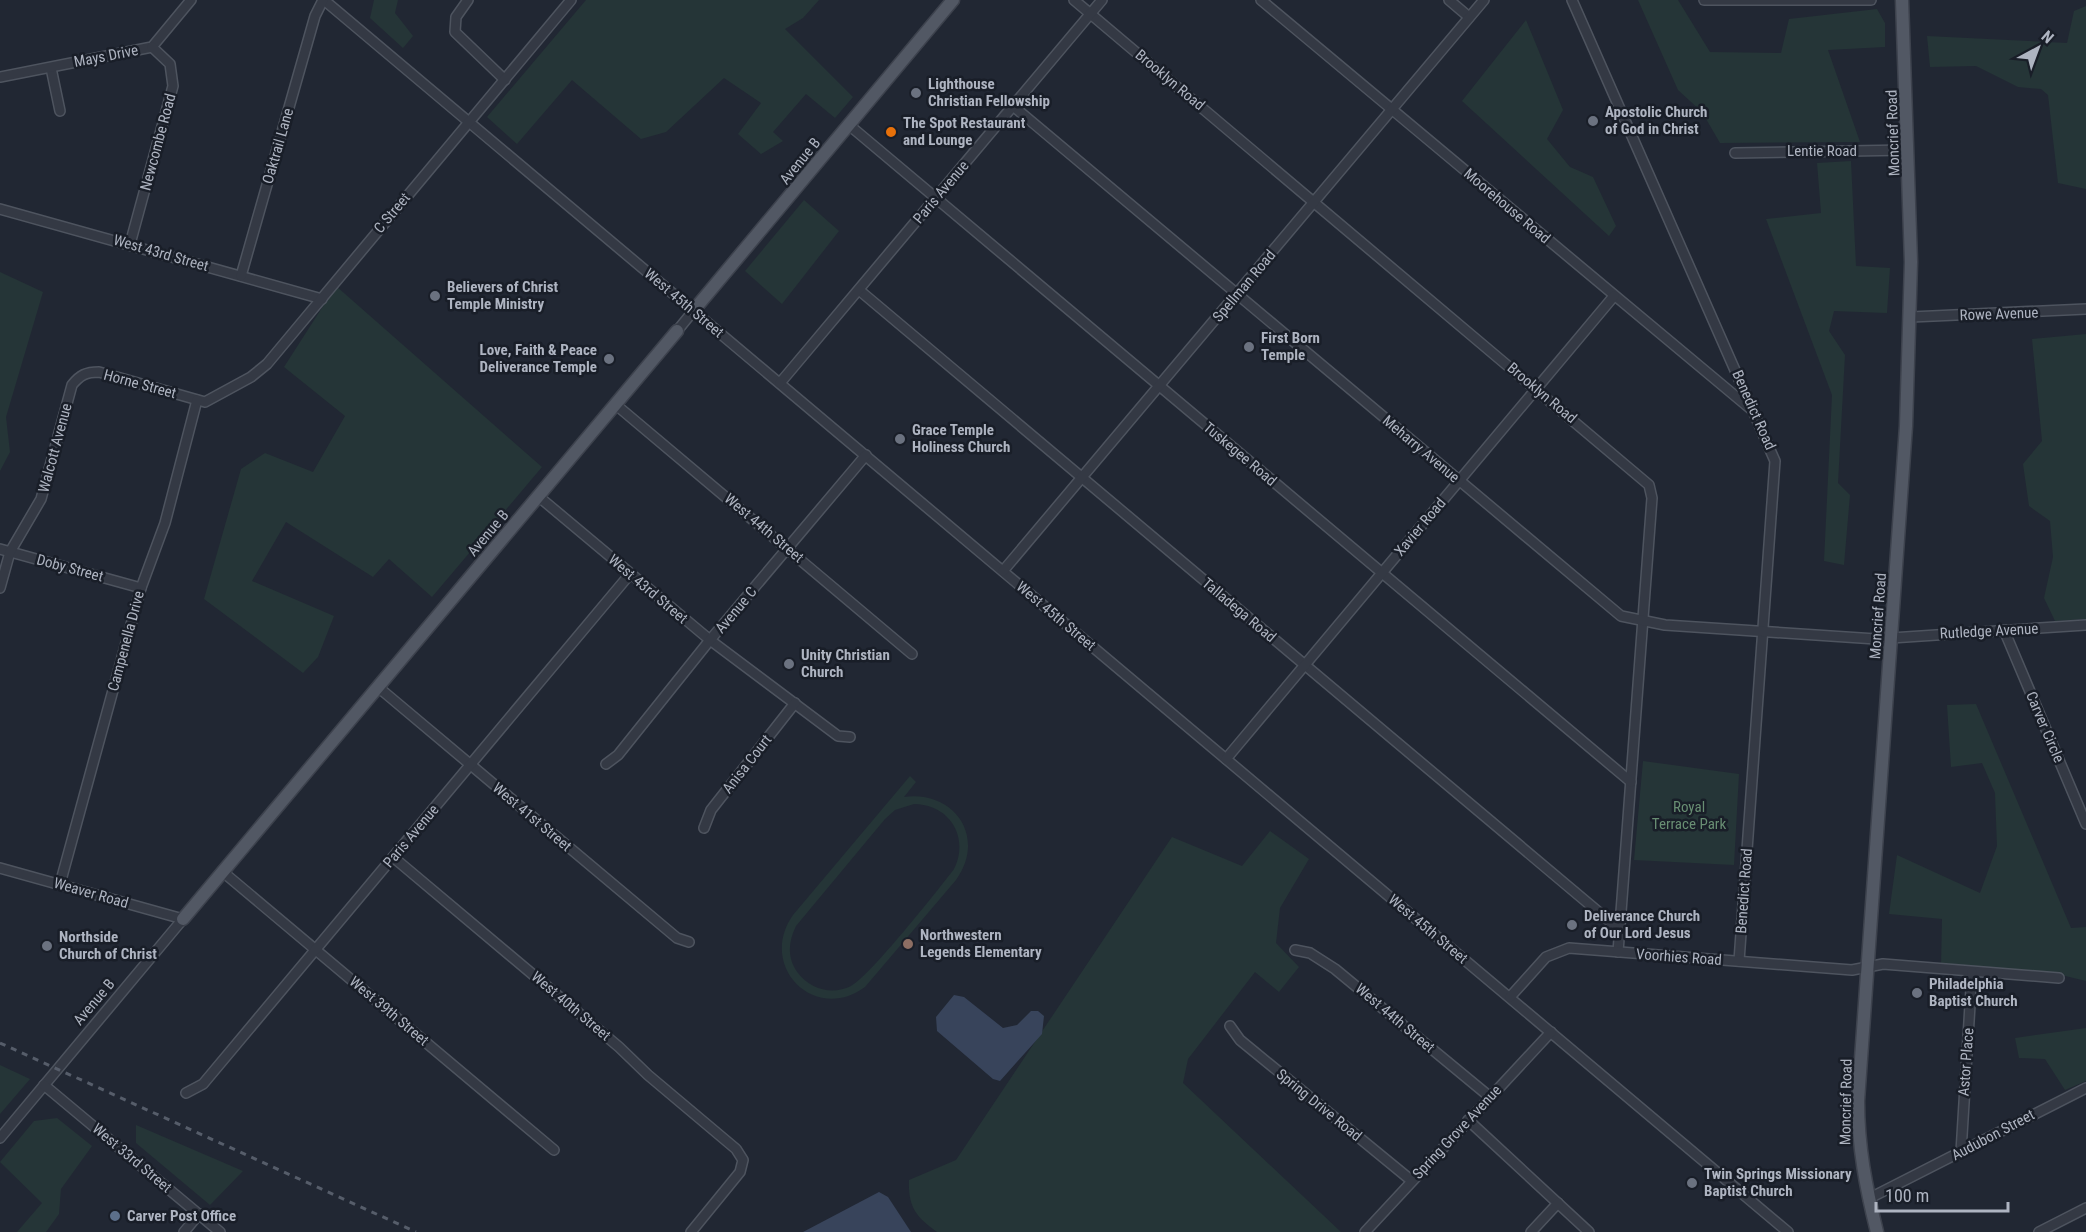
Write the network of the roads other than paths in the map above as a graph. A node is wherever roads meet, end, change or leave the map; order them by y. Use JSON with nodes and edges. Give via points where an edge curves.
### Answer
{"nodes":[{"id":1,"x":191,"y":0,"type":"edge"},
{"id":2,"x":323,"y":0,"type":"edge"},
{"id":3,"x":468,"y":0,"type":"edge"},
{"id":4,"x":571,"y":0,"type":"edge"},
{"id":5,"x":953,"y":0,"type":"edge"},
{"id":6,"x":1074,"y":0,"type":"edge"},
{"id":7,"x":1102,"y":0,"type":"edge"},
{"id":8,"x":1261,"y":0,"type":"edge"},
{"id":9,"x":1449,"y":0,"type":"edge"},
{"id":10,"x":1484,"y":0,"type":"edge"},
{"id":11,"x":1572,"y":0,"type":"edge"},
{"id":12,"x":1704,"y":0,"type":"edge"},
{"id":13,"x":1871,"y":0,"type":"edge"},
{"id":14,"x":1902,"y":0,"type":"edge"},
{"id":15,"x":1090,"y":14,"type":"junction"},
{"id":16,"x":1469,"y":17,"type":"junction"},
{"id":17,"x":152,"y":47,"type":"junction"},
{"id":18,"x":51,"y":68,"type":"junction"},
{"id":19,"x":0,"y":77,"type":"edge"},
{"id":20,"x":505,"y":80,"type":"junction"},
{"id":21,"x":1013,"y":106,"type":"junction"},
{"id":22,"x":1391,"y":109,"type":"junction"},
{"id":23,"x":60,"y":111,"type":"dead end"},
{"id":24,"x":468,"y":122,"type":"junction"},
{"id":25,"x":849,"y":125,"type":"junction"},
{"id":26,"x":1908,"y":150,"type":"junction"},
{"id":27,"x":1735,"y":153,"type":"dead end"},
{"id":28,"x":936,"y":198,"type":"junction"},
{"id":29,"x":1314,"y":202,"type":"junction"},
{"id":30,"x":0,"y":209,"type":"edge"},
{"id":31,"x":130,"y":244,"type":"junction"},
{"id":32,"x":241,"y":276,"type":"junction"},
{"id":33,"x":859,"y":290,"type":"junction"},
{"id":34,"x":1237,"y":294,"type":"junction"},
{"id":35,"x":1614,"y":296,"type":"junction"},
{"id":36,"x":322,"y":298,"type":"junction"},
{"id":37,"x":2086,"y":309,"type":"edge"},
{"id":38,"x":694,"y":310,"type":"junction"},
{"id":39,"x":1911,"y":317,"type":"junction"},
{"id":40,"x":677,"y":331,"type":"joint"},
{"id":41,"x":83,"y":374,"type":"joint"},
{"id":42,"x":780,"y":383,"type":"junction"},
{"id":43,"x":1159,"y":386,"type":"junction"},
{"id":44,"x":1537,"y":389,"type":"junction"},
{"id":45,"x":197,"y":400,"type":"junction"},
{"id":46,"x":615,"y":404,"type":"junction"},
{"id":47,"x":1754,"y":411,"type":"junction"},
{"id":48,"x":866,"y":455,"type":"junction"},
{"id":49,"x":1082,"y":479,"type":"junction"},
{"id":50,"x":1459,"y":481,"type":"junction"},
{"id":51,"x":538,"y":496,"type":"junction"},
{"id":52,"x":788,"y":548,"type":"junction"},
{"id":53,"x":5,"y":550,"type":"edge"},
{"id":54,"x":1003,"y":571,"type":"junction"},
{"id":55,"x":1382,"y":573,"type":"junction"},
{"id":56,"x":630,"y":574,"type":"junction"},
{"id":57,"x":0,"y":588,"type":"edge"},
{"id":58,"x":141,"y":588,"type":"junction"},
{"id":59,"x":1643,"y":622,"type":"junction"},
{"id":60,"x":2086,"y":626,"type":"edge"},
{"id":61,"x":2004,"y":630,"type":"junction"},
{"id":62,"x":1763,"y":632,"type":"junction"},
{"id":63,"x":1891,"y":637,"type":"junction"},
{"id":64,"x":710,"y":640,"type":"junction"},
{"id":65,"x":912,"y":654,"type":"dead end"},
{"id":66,"x":1304,"y":665,"type":"junction"},
{"id":67,"x":378,"y":687,"type":"junction"},
{"id":68,"x":795,"y":704,"type":"junction"},
{"id":69,"x":850,"y":737,"type":"dead end"},
{"id":70,"x":1226,"y":759,"type":"junction"},
{"id":71,"x":606,"y":764,"type":"dead end"},
{"id":72,"x":470,"y":765,"type":"junction"},
{"id":73,"x":1631,"y":782,"type":"junction"},
{"id":74,"x":2086,"y":824,"type":"edge"},
{"id":75,"x":704,"y":828,"type":"dead end"},
{"id":76,"x":393,"y":857,"type":"junction"},
{"id":77,"x":0,"y":868,"type":"edge"},
{"id":78,"x":223,"y":872,"type":"junction"},
{"id":79,"x":60,"y":884,"type":"junction"},
{"id":80,"x":183,"y":919,"type":"junction"},
{"id":81,"x":1620,"y":930,"type":"junction"},
{"id":82,"x":689,"y":942,"type":"dead end"},
{"id":83,"x":315,"y":949,"type":"junction"},
{"id":84,"x":1295,"y":950,"type":"dead end"},
{"id":85,"x":1618,"y":952,"type":"junction"},
{"id":86,"x":1739,"y":961,"type":"junction"},
{"id":87,"x":1867,"y":967,"type":"junction"},
{"id":88,"x":1972,"y":972,"type":"junction"},
{"id":89,"x":2059,"y":978,"type":"dead end"},
{"id":90,"x":1510,"y":997,"type":"junction"},
{"id":91,"x":1230,"y":1026,"type":"dead end"},
{"id":92,"x":1551,"y":1032,"type":"junction"},
{"id":93,"x":44,"y":1085,"type":"junction"},
{"id":94,"x":2086,"y":1088,"type":"edge"},
{"id":95,"x":186,"y":1093,"type":"dead end"},
{"id":96,"x":1490,"y":1096,"type":"junction"},
{"id":97,"x":1468,"y":1120,"type":"junction"},
{"id":98,"x":0,"y":1138,"type":"edge"},
{"id":99,"x":554,"y":1150,"type":"dead end"},
{"id":100,"x":1961,"y":1152,"type":"junction"},
{"id":101,"x":1412,"y":1181,"type":"junction"},
{"id":102,"x":1868,"y":1199,"type":"junction"},
{"id":103,"x":1558,"y":1203,"type":"junction"},
{"id":104,"x":2086,"y":1208,"type":"edge"},
{"id":105,"x":199,"y":1214,"type":"junction"},
{"id":106,"x":184,"y":1232,"type":"edge"},
{"id":107,"x":220,"y":1232,"type":"edge"},
{"id":108,"x":691,"y":1232,"type":"edge"},
{"id":109,"x":1365,"y":1232,"type":"edge"},
{"id":110,"x":1531,"y":1232,"type":"edge"},
{"id":111,"x":1589,"y":1232,"type":"edge"},
{"id":112,"x":1788,"y":1232,"type":"edge"},
{"id":113,"x":1877,"y":1232,"type":"edge"},
{"id":114,"x":2039,"y":1232,"type":"edge"}],
"edges":[{"from":1,"to":17,"type":"street","name":"Mays Drive"},
{"from":2,"to":24,"type":"street","name":"West 45th Street"},
{"from":2,"to":32,"type":"street","name":"Oaktrail Lane","via":[[315,16]]},
{"from":3,"to":20,"type":"street","via":[[456,17],[455,32]]},
{"from":4,"to":20,"type":"street","name":"C Street"},
{"from":5,"to":25,"type":"main road","name":"Avenue B"},
{"from":6,"to":15,"type":"street","name":"Brooklyn Road"},
{"from":7,"to":15,"type":"street","name":"Paris Avenue"},
{"from":8,"to":22,"type":"street","name":"Moorehouse Road"},
{"from":9,"to":16,"type":"street"},
{"from":10,"to":16,"type":"street","name":"Spellman Road"},
{"from":11,"to":47,"type":"street","name":"Benedict Road"},
{"from":12,"to":13,"type":"street"},
{"from":14,"to":26,"type":"main road","name":"Moncrief Road"},
{"from":15,"to":21,"type":"street","name":"Paris Avenue"},
{"from":15,"to":29,"type":"street","name":"Brooklyn Road"},
{"from":16,"to":22,"type":"street","name":"Spellman Road"},
{"from":17,"to":18,"type":"street","name":"Mays Drive"},
{"from":17,"to":31,"type":"street","name":"Newcombe Road","via":[[170,64],[173,86]]},
{"from":18,"to":19,"type":"street","name":"Mays Drive"},
{"from":18,"to":23,"type":"street"},
{"from":20,"to":24,"type":"street","name":"C Street"},
{"from":21,"to":28,"type":"street","name":"Paris Avenue"},
{"from":21,"to":34,"type":"street","name":"Meharry Avenue"},
{"from":22,"to":29,"type":"street","name":"Spellman Road"},
{"from":22,"to":35,"type":"street","name":"Moorehouse Road"},
{"from":24,"to":36,"type":"street","name":"C Street"},
{"from":24,"to":38,"type":"street","name":"West 45th Street"},
{"from":25,"to":28,"type":"street","name":"Tuskegee Road"},
{"from":25,"to":38,"type":"main road","name":"Avenue B"},
{"from":26,"to":27,"type":"street","name":"Lentie Road"},
{"from":26,"to":39,"type":"main road","name":"Moncrief Road"},
{"from":28,"to":33,"type":"street","name":"Paris Avenue"},
{"from":28,"to":43,"type":"street","name":"Tuskegee Road"},
{"from":29,"to":34,"type":"street","name":"Spellman Road"},
{"from":29,"to":44,"type":"street","name":"Brooklyn Road"},
{"from":30,"to":31,"type":"street","name":"West 43rd Street"},
{"from":31,"to":32,"type":"street","name":"West 43rd Street"},
{"from":32,"to":36,"type":"street","name":"West 43rd Street"},
{"from":33,"to":42,"type":"street","name":"Paris Avenue"},
{"from":33,"to":49,"type":"street","name":"Talladega Road"},
{"from":34,"to":43,"type":"street","name":"Spellman Road"},
{"from":34,"to":50,"type":"street","name":"Meharry Avenue"},
{"from":35,"to":44,"type":"street","name":"Xavier Road"},
{"from":35,"to":47,"type":"street","name":"Moorehouse Road"},
{"from":36,"to":45,"type":"street","name":"C Street","via":[[259,371],[215,399]]},
{"from":37,"to":39,"type":"street","name":"Rowe Avenue"},
{"from":38,"to":40,"type":"street","name":"Avenue B"},
{"from":38,"to":42,"type":"street","name":"West 45th Street"},
{"from":39,"to":63,"type":"main road","name":"Moncrief Road"},
{"from":40,"to":46,"type":"main road","name":"Avenue B"},
{"from":41,"to":45,"type":"street","name":"Horne Street","via":[[99,372]]},
{"from":41,"to":53,"type":"street","name":"Walcott Avenue","via":[[72,386],[41,499]]},
{"from":42,"to":48,"type":"street","name":"West 45th Street"},
{"from":43,"to":49,"type":"street","name":"Spellman Road"},
{"from":43,"to":55,"type":"street","name":"Tuskegee Road"},
{"from":44,"to":50,"type":"street","name":"Xavier Road"},
{"from":44,"to":59,"type":"street","name":"Brooklyn Road","via":[[1649,485],[1652,498]]},
{"from":45,"to":58,"type":"street","name":"Campenella Drive","via":[[165,523]]},
{"from":46,"to":51,"type":"main road","name":"Avenue B"},
{"from":46,"to":52,"type":"street","name":"West 44th Street"},
{"from":47,"to":62,"type":"street","name":"Benedict Road","via":[[1776,461]]},
{"from":48,"to":52,"type":"street","name":"Avenue C"},
{"from":48,"to":54,"type":"street","name":"West 45th Street"},
{"from":49,"to":54,"type":"street","name":"Spellman Road"},
{"from":49,"to":66,"type":"street","name":"Talladega Road"},
{"from":50,"to":55,"type":"street","name":"Xavier Road"},
{"from":50,"to":59,"type":"street","name":"Meharry Avenue","via":[[1614,611]]},
{"from":51,"to":56,"type":"street","name":"West 43rd Street"},
{"from":51,"to":67,"type":"main road","name":"Avenue B"},
{"from":52,"to":64,"type":"street","name":"Avenue C"},
{"from":52,"to":65,"type":"street","name":"West 44th Street"},
{"from":53,"to":57,"type":"street","name":"Walcott Avenue"},
{"from":53,"to":58,"type":"street","name":"Doby Street"},
{"from":54,"to":70,"type":"street","name":"West 45th Street"},
{"from":55,"to":66,"type":"street","name":"Xavier Road"},
{"from":55,"to":73,"type":"street","name":"Tuskegee Road"},
{"from":56,"to":64,"type":"street","name":"West 43rd Street"},
{"from":56,"to":72,"type":"street","name":"Paris Avenue"},
{"from":58,"to":79,"type":"street","name":"Campenella Drive"},
{"from":59,"to":62,"type":"street","name":"Meharry Avenue"},
{"from":59,"to":73,"type":"street","name":"Brooklyn Road"},
{"from":60,"to":61,"type":"street","name":"Rutledge Avenue"},
{"from":61,"to":63,"type":"street","name":"Rutledge Avenue"},
{"from":61,"to":74,"type":"street","name":"Carver Circle"},
{"from":62,"to":63,"type":"street","name":"Meharry Avenue"},
{"from":62,"to":86,"type":"street","name":"Benedict Road"},
{"from":63,"to":87,"type":"main road","name":"Moncrief Road"},
{"from":64,"to":68,"type":"street","name":"West 43rd Street"},
{"from":64,"to":71,"type":"street","name":"Avenue C","via":[[618,755]]},
{"from":66,"to":70,"type":"street","name":"Xavier Road"},
{"from":66,"to":81,"type":"street","name":"Talladega Road"},
{"from":67,"to":72,"type":"street","name":"West 41st Street"},
{"from":67,"to":78,"type":"main road","name":"Avenue B"},
{"from":68,"to":69,"type":"street","name":"West 43rd Street","via":[[838,736]]},
{"from":68,"to":75,"type":"street","name":"Anisa Court","via":[[711,810]]},
{"from":70,"to":90,"type":"street","name":"West 45th Street"},
{"from":72,"to":76,"type":"street","name":"Paris Avenue"},
{"from":72,"to":82,"type":"street","name":"West 41st Street","via":[[677,938]]},
{"from":73,"to":81,"type":"street","name":"Brooklyn Road"},
{"from":76,"to":83,"type":"street","name":"Paris Avenue"},
{"from":76,"to":108,"type":"street","name":"West 40th Street","via":[[736,1149],[742,1160],[740,1172]]},
{"from":77,"to":79,"type":"street","name":"Weaver Road"},
{"from":78,"to":80,"type":"main road","name":"Avenue B"},
{"from":78,"to":83,"type":"street","name":"West 39th Street"},
{"from":79,"to":80,"type":"street","name":"Weaver Road"},
{"from":80,"to":93,"type":"street","name":"Avenue B"},
{"from":81,"to":85,"type":"street","name":"Brooklyn Road"},
{"from":83,"to":95,"type":"street","name":"Paris Avenue","via":[[202,1084]]},
{"from":83,"to":99,"type":"street","name":"West 39th Street"},
{"from":84,"to":96,"type":"street","name":"West 44th Street","via":[[1310,953],[1335,969]]},
{"from":85,"to":86,"type":"street","name":"Voorhies Road"},
{"from":85,"to":90,"type":"street","name":"Voorhies Road","via":[[1569,948],[1553,952]]},
{"from":86,"to":87,"type":"street","name":"Voorhies Road","via":[[1852,970]]},
{"from":87,"to":88,"type":"street","name":"Voorhies Road","via":[[1883,964]]},
{"from":87,"to":102,"type":"main road","name":"Moncrief Road","via":[[1858,1143]]},
{"from":88,"to":89,"type":"street","name":"Voorhies Road"},
{"from":88,"to":100,"type":"street","name":"Astor Place"},
{"from":90,"to":92,"type":"street","name":"West 45th Street"},
{"from":91,"to":101,"type":"street","name":"Spring Drive Road","via":[[1240,1040]]},
{"from":92,"to":96,"type":"street","name":"Spring Grove Avenue"},
{"from":92,"to":112,"type":"street","name":"West 45th Street"},
{"from":93,"to":98,"type":"street","name":"Avenue B"},
{"from":93,"to":105,"type":"street","name":"West 33rd Street"},
{"from":94,"to":100,"type":"street","name":"Audubon Street"},
{"from":96,"to":97,"type":"street","name":"Spring Grove Avenue"},
{"from":97,"to":101,"type":"street","name":"Spring Grove Avenue"},
{"from":97,"to":103,"type":"street"},
{"from":100,"to":102,"type":"street","name":"Audubon Street"},
{"from":101,"to":109,"type":"street","name":"Spring Grove Avenue"},
{"from":102,"to":113,"type":"main road","name":"Moncrief Road"},
{"from":103,"to":110,"type":"street"},
{"from":103,"to":111,"type":"street"},
{"from":104,"to":114,"type":"street"},
{"from":105,"to":106,"type":"street"},
{"from":105,"to":107,"type":"street","name":"West 33rd Street"}]}
